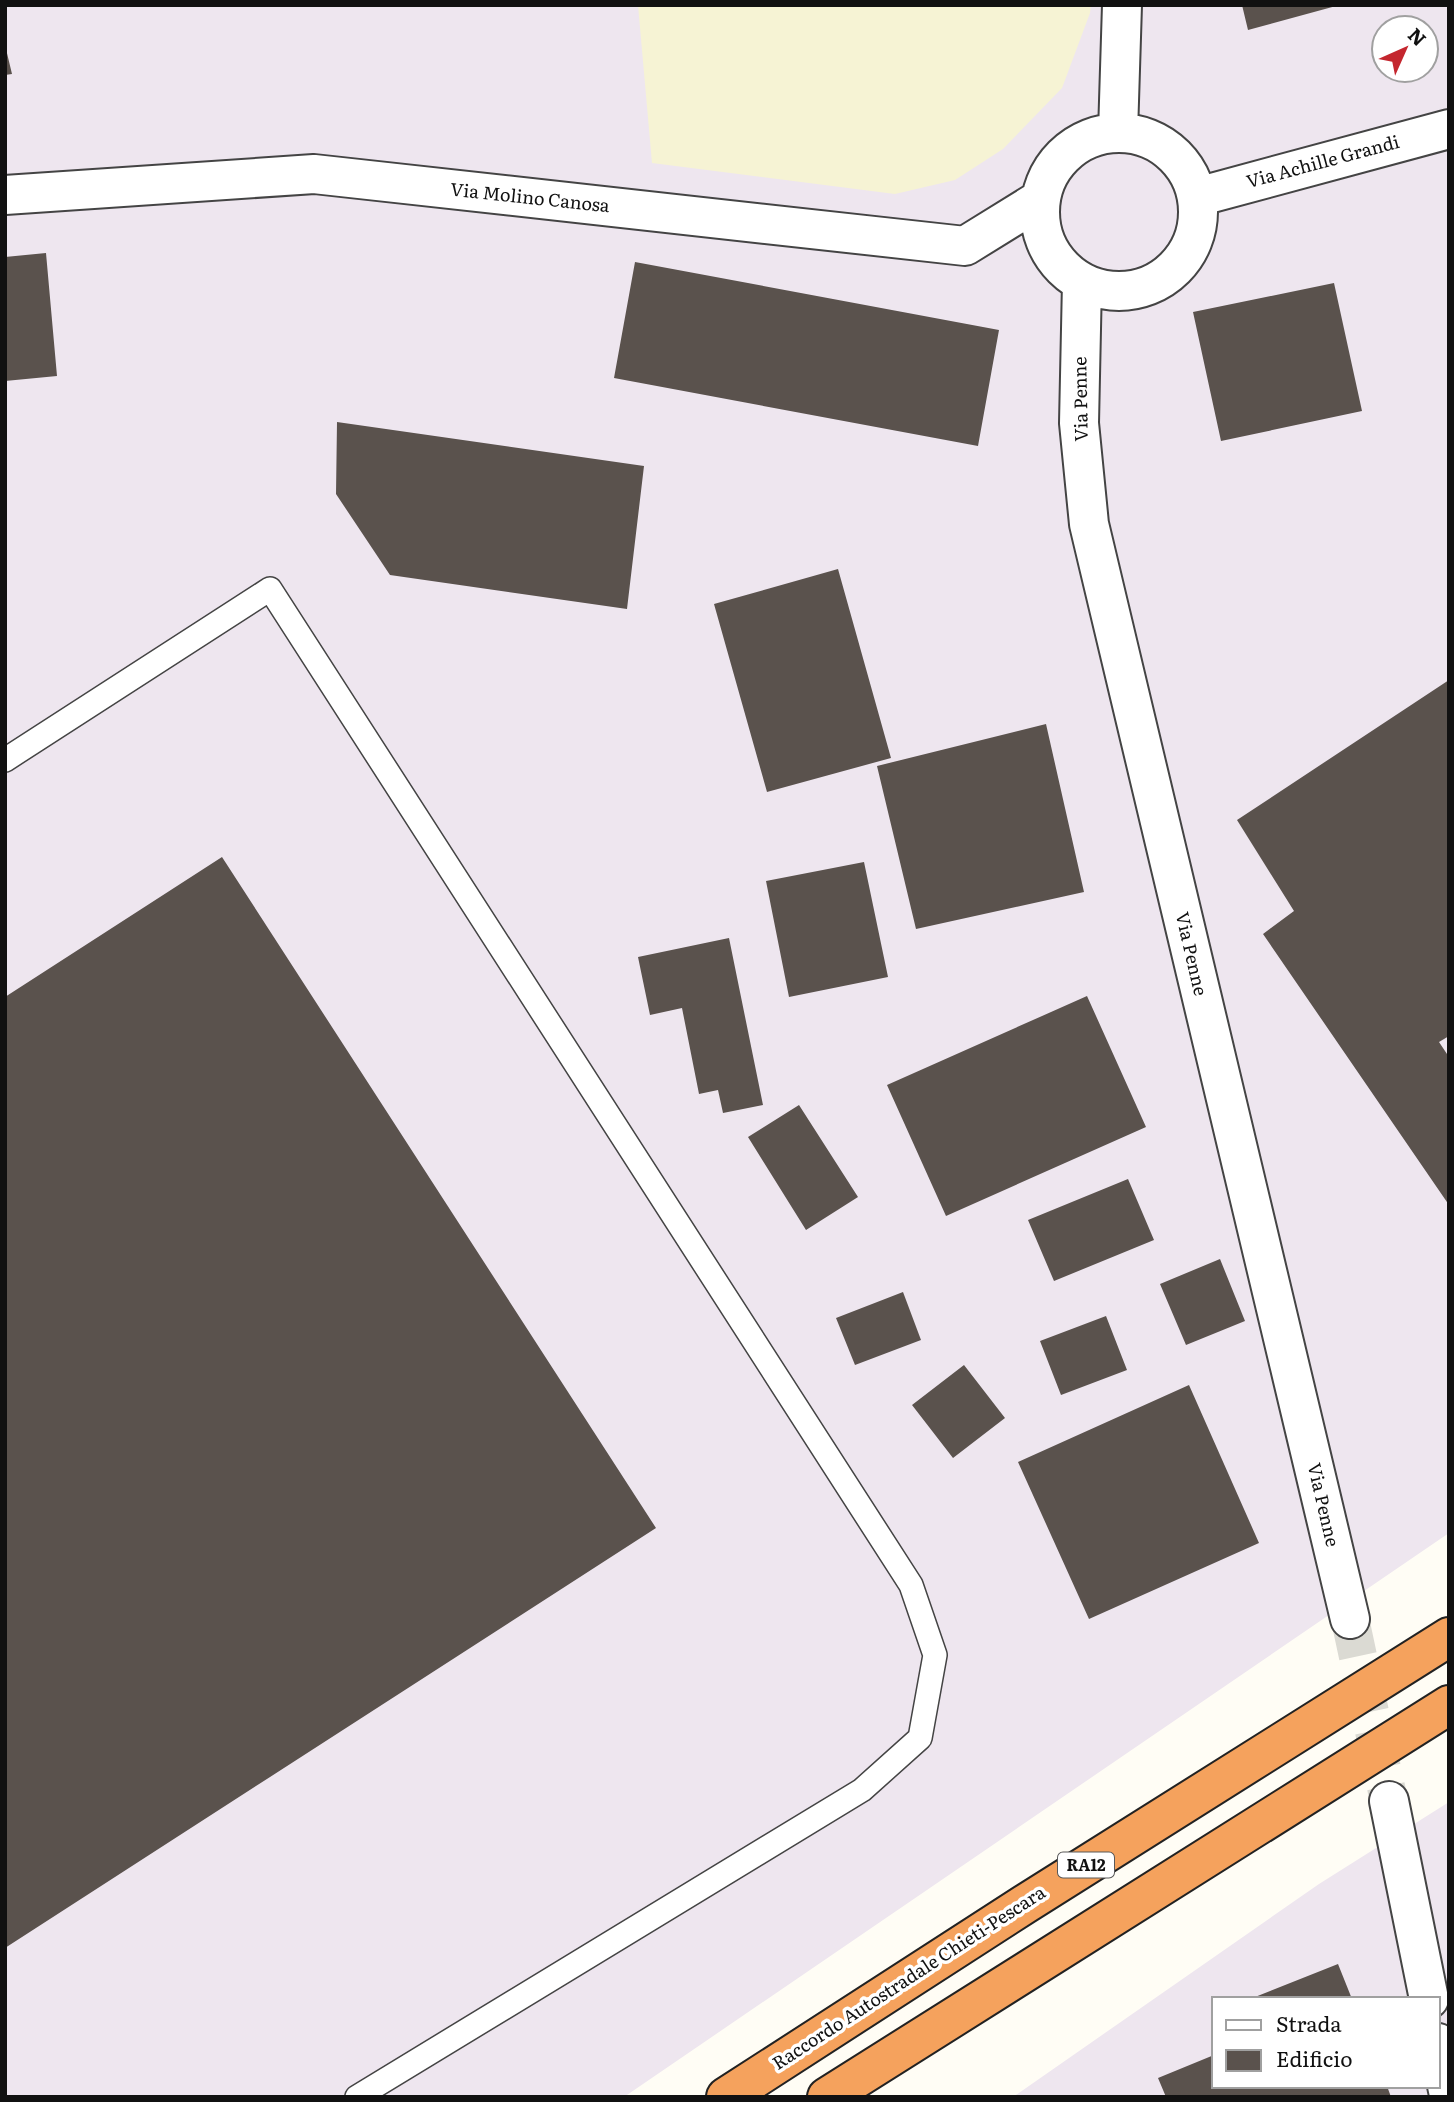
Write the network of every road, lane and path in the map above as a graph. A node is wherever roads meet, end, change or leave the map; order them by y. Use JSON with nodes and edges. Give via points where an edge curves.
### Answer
{"nodes":[{"id":1,"x":1122,"y":5,"type":"edge"},
{"id":2,"x":1449,"y":129,"type":"edge"},
{"id":3,"x":1118,"y":132,"type":"junction"},
{"id":4,"x":5,"y":195,"type":"edge"},
{"id":5,"x":1197,"y":197,"type":"junction"},
{"id":6,"x":1041,"y":199,"type":"junction"},
{"id":7,"x":1082,"y":282,"type":"junction"},
{"id":8,"x":5,"y":760,"type":"edge"},
{"id":9,"x":1350,"y":1619,"type":"tunnel mouth"},
{"id":10,"x":1449,"y":1637,"type":"edge"},
{"id":11,"x":1449,"y":1705,"type":"edge"},
{"id":12,"x":1389,"y":1801,"type":"tunnel mouth"},
{"id":13,"x":1429,"y":1997,"type":"edge"},
{"id":14,"x":1440,"y":2052,"type":"edge"},
{"id":15,"x":1449,"y":2095,"type":"edge"},
{"id":16,"x":357,"y":2097,"type":"edge"},
{"id":17,"x":726,"y":2097,"type":"edge"},
{"id":18,"x":827,"y":2097,"type":"edge"}],
"edges":[{"from":1,"to":3,"type":"street"},
{"from":2,"to":5,"type":"street","name":"Via Achille Grandi"},
{"from":3,"to":5,"type":"street","via":[[1169,150],[1182,163]]},
{"from":3,"to":6,"type":"street","via":[[1082,142],[1067,152],[1046,181]]},
{"from":4,"to":6,"type":"street","name":"Via Molino Canosa","via":[[314,174],[965,246]]},
{"from":5,"to":7,"type":"street","via":[[1199,219],[1193,241],[1167,276],[1126,291],[1103,290]]},
{"from":6,"to":7,"type":"street","via":[[1044,238],[1053,256]]},
{"from":7,"to":9,"type":"street","name":"Via Penne","via":[[1079,424],[1089,524]]},
{"from":8,"to":16,"type":"lane","via":[[270,589],[911,1585],[935,1655],[920,1738],[862,1790]]},
{"from":10,"to":17,"type":"highway","name":"Raccordo Autostradale Chieti-Pescara","number":"RA12"},
{"from":11,"to":18,"type":"highway"},
{"from":12,"to":13,"type":"street"},
{"from":14,"to":15,"type":"street"}]}
